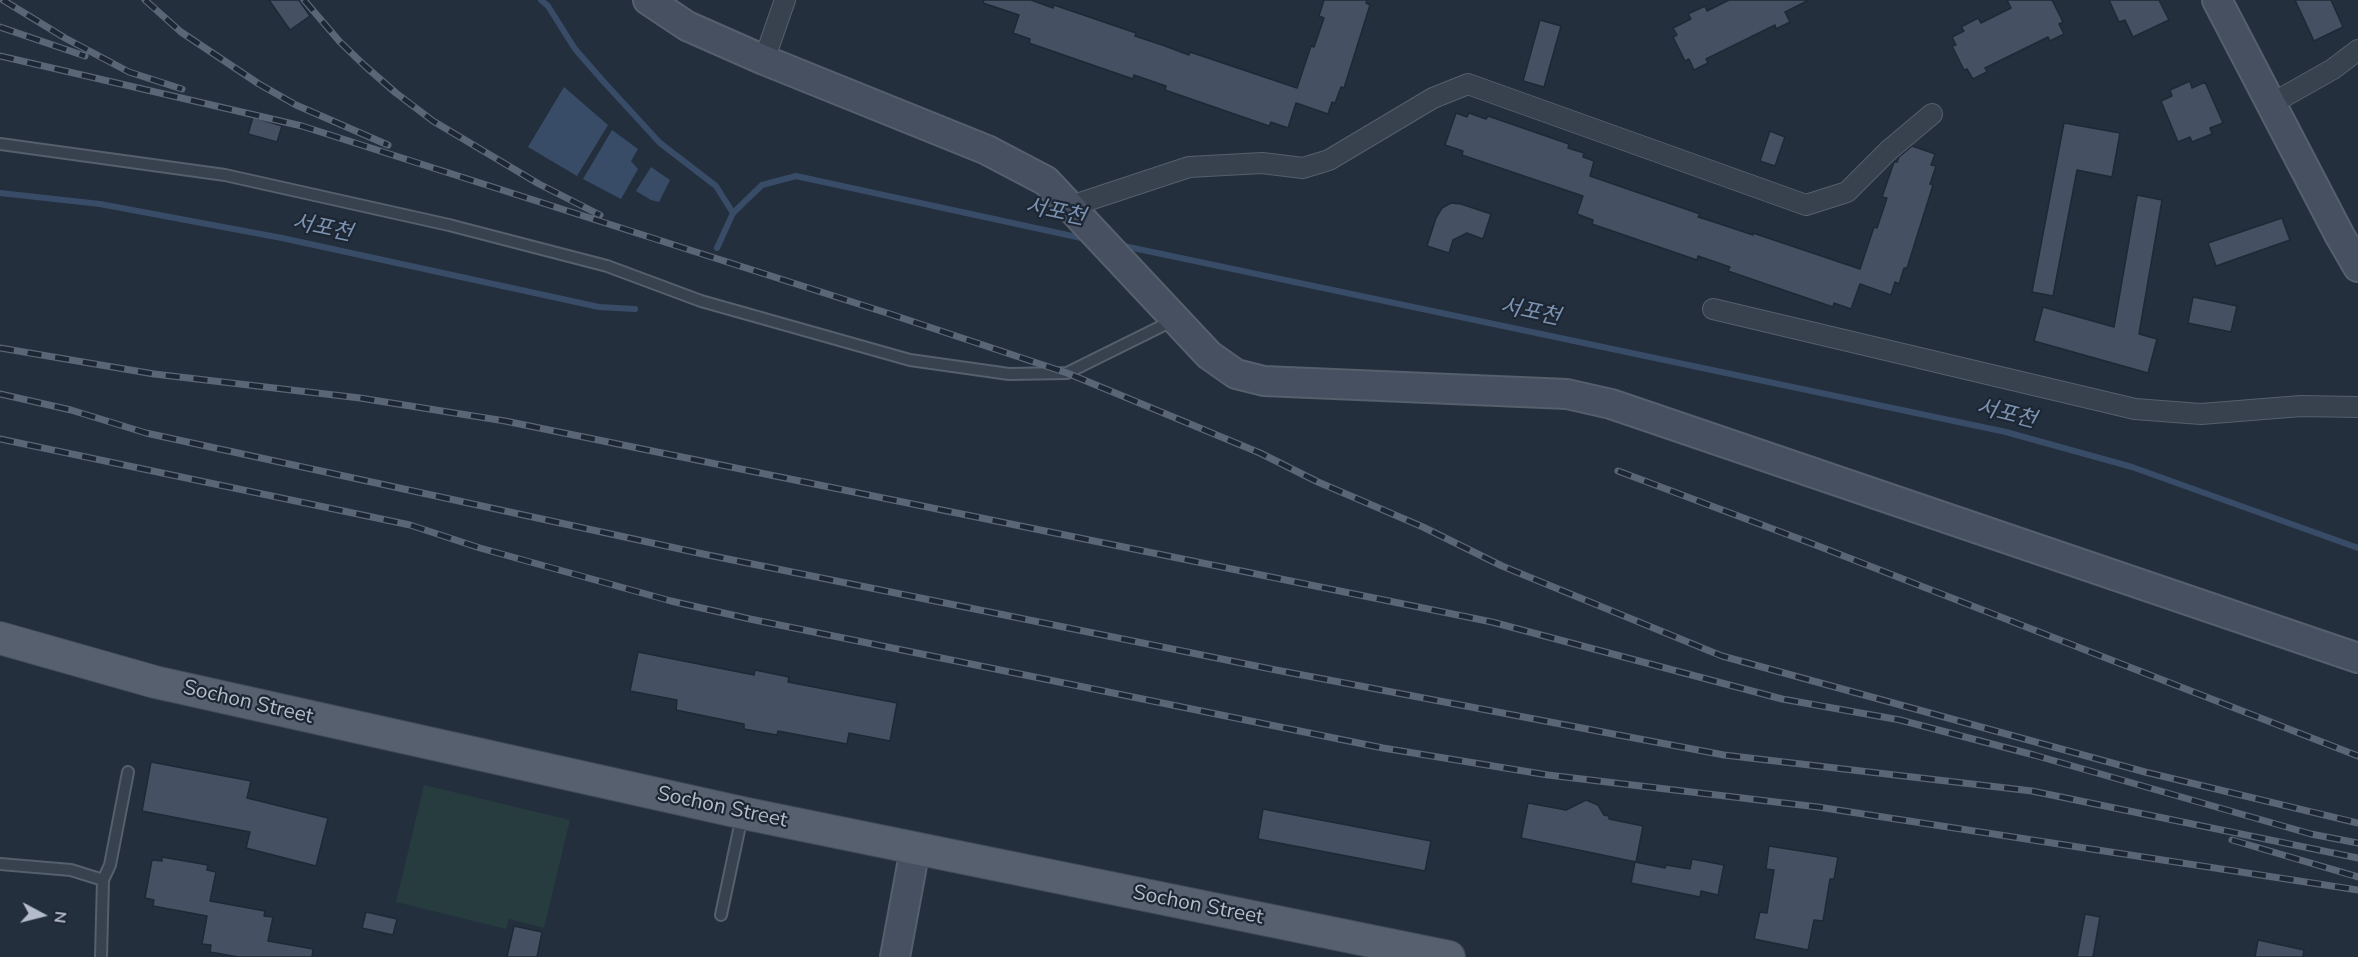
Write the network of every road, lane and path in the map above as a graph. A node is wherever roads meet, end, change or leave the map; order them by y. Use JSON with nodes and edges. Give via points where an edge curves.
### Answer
{"nodes":[{"id":1,"x":648,"y":0,"type":"edge"},
{"id":2,"x":785,"y":0,"type":"edge"},
{"id":3,"x":2217,"y":0,"type":"edge"},
{"id":4,"x":2358,"y":50,"type":"edge"},
{"id":5,"x":764,"y":60,"type":"junction"},
{"id":6,"x":2271,"y":104,"type":"junction"},
{"id":7,"x":1932,"y":114,"type":"dead end"},
{"id":8,"x":0,"y":144,"type":"edge"},
{"id":9,"x":1078,"y":213,"type":"junction"},
{"id":10,"x":2358,"y":267,"type":"edge"},
{"id":11,"x":1713,"y":309,"type":"dead end"},
{"id":12,"x":1175,"y":319,"type":"junction"},
{"id":13,"x":2358,"y":407,"type":"edge"},
{"id":14,"x":0,"y":638,"type":"edge"},
{"id":15,"x":2358,"y":658,"type":"edge"},
{"id":16,"x":128,"y":772,"type":"dead end"},
{"id":17,"x":743,"y":813,"type":"junction"},
{"id":18,"x":915,"y":849,"type":"junction"},
{"id":19,"x":0,"y":864,"type":"edge"},
{"id":20,"x":103,"y":880,"type":"junction"},
{"id":21,"x":721,"y":915,"type":"dead end"},
{"id":22,"x":101,"y":957,"type":"edge"},
{"id":23,"x":895,"y":957,"type":"edge"},
{"id":24,"x":1449,"y":957,"type":"edge"}],
"edges":[{"from":1,"to":5,"type":"street","via":[[687,26]]},
{"from":2,"to":5,"type":"street"},
{"from":3,"to":6,"type":"street"},
{"from":4,"to":6,"type":"street"},
{"from":5,"to":9,"type":"street","via":[[987,150],[1046,181]]},
{"from":6,"to":10,"type":"street"},
{"from":7,"to":9,"type":"street","via":[[1847,192],[1806,206],[1468,84],[1433,99],[1329,160],[1303,168],[1262,163],[1189,167]]},
{"from":8,"to":12,"type":"lane","via":[[225,175],[449,225],[607,266],[701,301],[910,360],[1009,374],[1067,374]]},
{"from":9,"to":12,"type":"street"},
{"from":11,"to":13,"type":"street","via":[[2135,409],[2201,414],[2301,406]]},
{"from":12,"to":15,"type":"street","via":[[1209,356],[1236,374],[1264,381],[1531,391],[1611,404]]},
{"from":14,"to":17,"type":"main road","name":"Sochon Street","via":[[155,682]]},
{"from":16,"to":20,"type":"lane","via":[[110,865]]},
{"from":17,"to":18,"type":"main road","name":"Sochon Street"},
{"from":17,"to":21,"type":"lane"},
{"from":18,"to":23,"type":"street"},
{"from":18,"to":24,"type":"main road","name":"Sochon Street"},
{"from":19,"to":20,"type":"lane","via":[[71,870]]},
{"from":20,"to":22,"type":"lane"}]}
